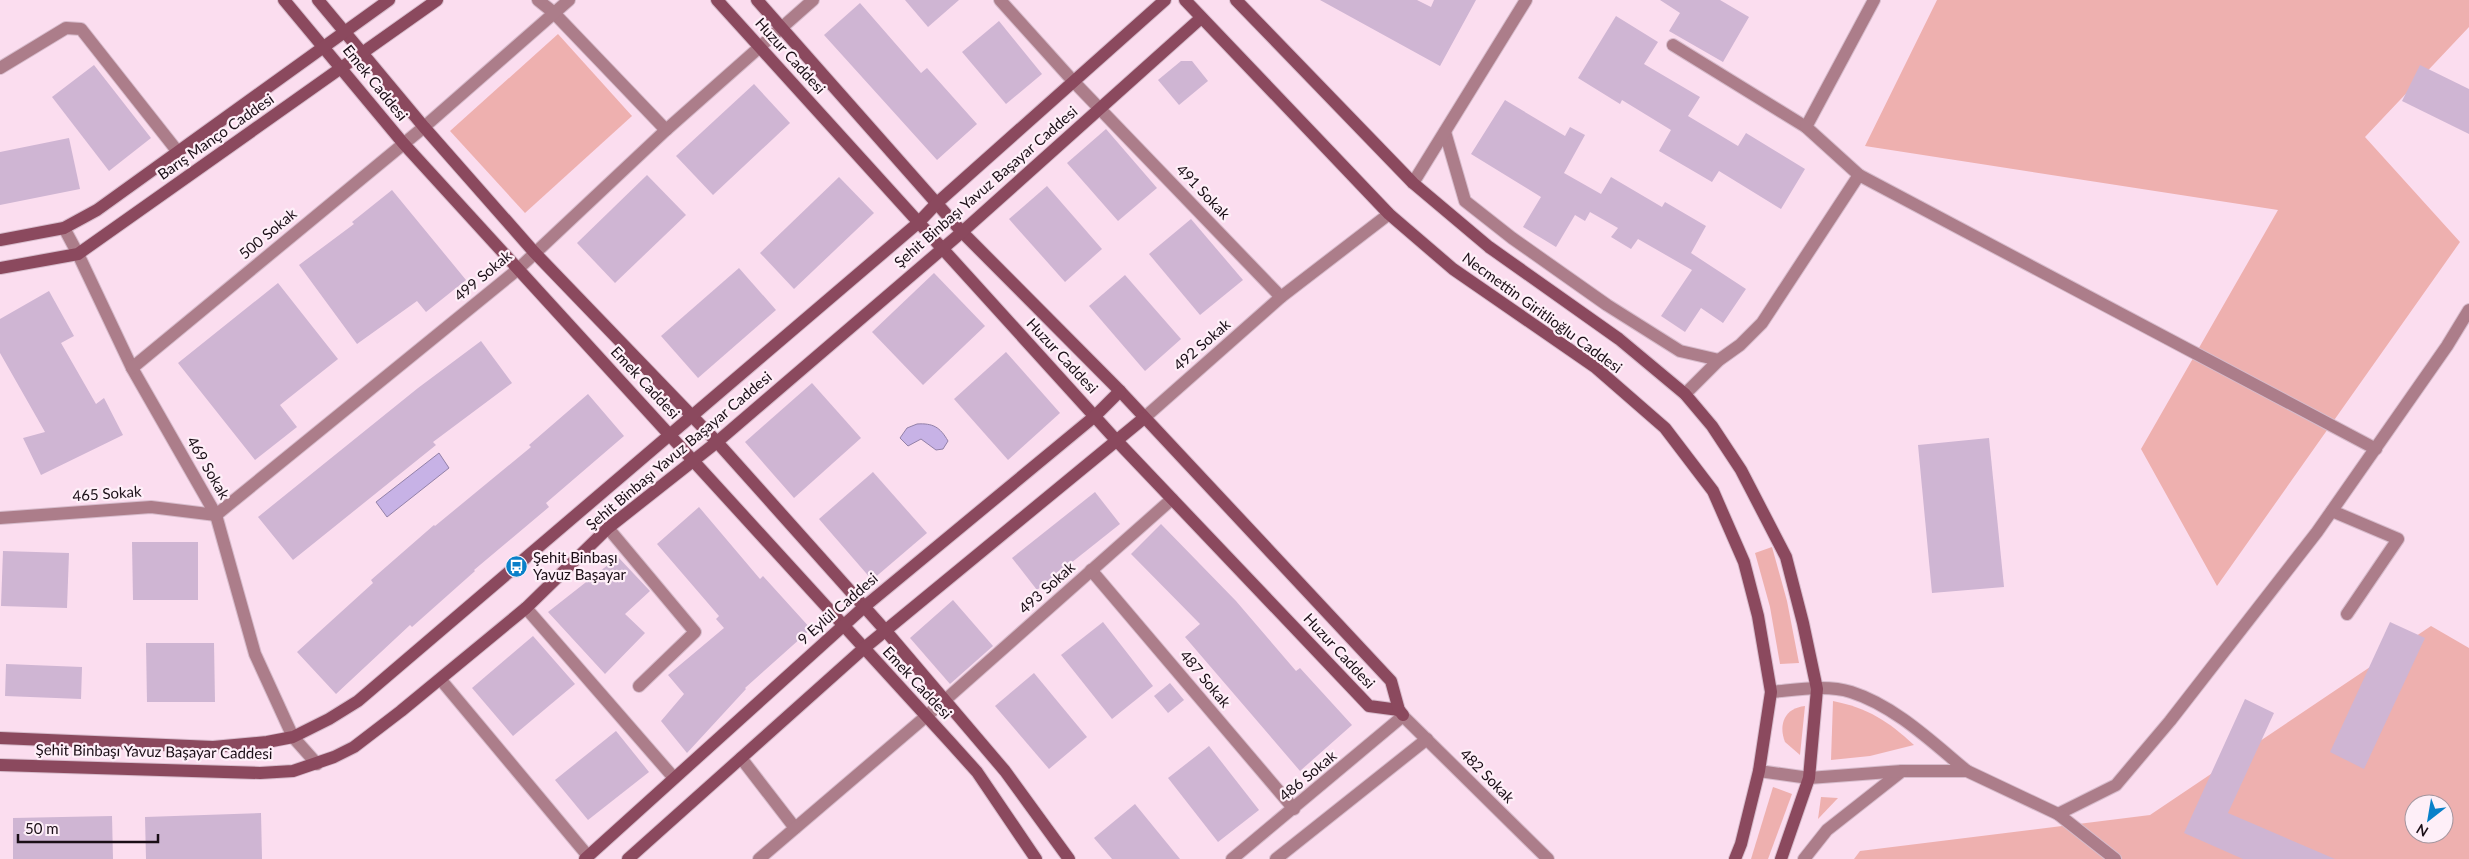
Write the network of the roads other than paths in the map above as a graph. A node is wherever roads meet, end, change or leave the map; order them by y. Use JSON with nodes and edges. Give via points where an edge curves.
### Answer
{"nodes":[{"id":1,"x":284,"y":0,"type":"edge"},
{"id":2,"x":318,"y":0,"type":"edge"},
{"id":3,"x":389,"y":0,"type":"edge"},
{"id":4,"x":437,"y":0,"type":"edge"},
{"id":5,"x":538,"y":0,"type":"edge"},
{"id":6,"x":569,"y":0,"type":"edge"},
{"id":7,"x":717,"y":0,"type":"edge"},
{"id":8,"x":757,"y":0,"type":"edge"},
{"id":9,"x":813,"y":0,"type":"edge"},
{"id":10,"x":1000,"y":0,"type":"edge"},
{"id":11,"x":1165,"y":0,"type":"edge"},
{"id":12,"x":1185,"y":0,"type":"edge"},
{"id":13,"x":1236,"y":0,"type":"edge"},
{"id":14,"x":1526,"y":0,"type":"edge"},
{"id":15,"x":1874,"y":0,"type":"edge"},
{"id":16,"x":553,"y":12,"type":"junction"},
{"id":17,"x":1201,"y":18,"type":"junction"},
{"id":18,"x":782,"y":27,"type":"junction"},
{"id":19,"x":346,"y":31,"type":"junction"},
{"id":20,"x":1673,"y":44,"type":"dead end"},
{"id":21,"x":324,"y":46,"type":"junction"},
{"id":22,"x":759,"y":46,"type":"junction"},
{"id":23,"x":362,"y":54,"type":"junction"},
{"id":24,"x":0,"y":68,"type":"edge"},
{"id":25,"x":342,"y":68,"type":"junction"},
{"id":26,"x":1073,"y":81,"type":"junction"},
{"id":27,"x":1101,"y":108,"type":"junction"},
{"id":28,"x":424,"y":127,"type":"junction"},
{"id":29,"x":1806,"y":127,"type":"junction"},
{"id":30,"x":666,"y":130,"type":"junction"},
{"id":31,"x":1445,"y":132,"type":"junction"},
{"id":32,"x":403,"y":143,"type":"junction"},
{"id":33,"x":178,"y":152,"type":"junction"},
{"id":34,"x":1859,"y":175,"type":"junction"},
{"id":35,"x":1413,"y":183,"type":"junction"},
{"id":36,"x":937,"y":204,"type":"junction"},
{"id":37,"x":1389,"y":214,"type":"junction"},
{"id":38,"x":918,"y":223,"type":"junction"},
{"id":39,"x":64,"y":228,"type":"junction"},
{"id":40,"x":962,"y":232,"type":"junction"},
{"id":41,"x":0,"y":240,"type":"edge"},
{"id":42,"x":941,"y":248,"type":"junction"},
{"id":43,"x":534,"y":252,"type":"junction"},
{"id":44,"x":78,"y":254,"type":"junction"},
{"id":45,"x":0,"y":268,"type":"edge"},
{"id":46,"x":517,"y":270,"type":"junction"},
{"id":47,"x":1281,"y":297,"type":"junction"},
{"id":48,"x":2469,"y":310,"type":"edge"},
{"id":49,"x":1719,"y":360,"type":"junction"},
{"id":50,"x":132,"y":368,"type":"junction"},
{"id":51,"x":1120,"y":391,"type":"junction"},
{"id":52,"x":1686,"y":394,"type":"junction"},
{"id":53,"x":692,"y":416,"type":"junction"},
{"id":54,"x":1095,"y":416,"type":"junction"},
{"id":55,"x":1144,"y":418,"type":"junction"},
{"id":56,"x":671,"y":435,"type":"junction"},
{"id":57,"x":1116,"y":440,"type":"junction"},
{"id":58,"x":717,"y":442,"type":"junction"},
{"id":59,"x":2376,"y":449,"type":"junction"},
{"id":60,"x":694,"y":460,"type":"junction"},
{"id":61,"x":1172,"y":499,"type":"junction"},
{"id":62,"x":2332,"y":511,"type":"junction"},
{"id":63,"x":216,"y":515,"type":"junction"},
{"id":64,"x":0,"y":518,"type":"edge"},
{"id":65,"x":608,"y":528,"type":"junction"},
{"id":66,"x":1091,"y":570,"type":"junction"},
{"id":67,"x":864,"y":607,"type":"junction"},
{"id":68,"x":526,"y":608,"type":"junction"},
{"id":69,"x":2347,"y":614,"type":"dead end"},
{"id":70,"x":843,"y":626,"type":"junction"},
{"id":71,"x":885,"y":630,"type":"junction"},
{"id":72,"x":863,"y":649,"type":"junction"},
{"id":73,"x":441,"y":680,"type":"junction"},
{"id":74,"x":639,"y":686,"type":"dead end"},
{"id":75,"x":1817,"y":688,"type":"junction"},
{"id":76,"x":1771,"y":692,"type":"junction"},
{"id":77,"x":944,"y":701,"type":"junction"},
{"id":78,"x":1401,"y":713,"type":"junction"},
{"id":79,"x":926,"y":716,"type":"junction"},
{"id":80,"x":293,"y":737,"type":"junction"},
{"id":81,"x":0,"y":738,"type":"edge"},
{"id":82,"x":1427,"y":739,"type":"junction"},
{"id":83,"x":741,"y":758,"type":"junction"},
{"id":84,"x":317,"y":764,"type":"junction"},
{"id":85,"x":0,"y":765,"type":"edge"},
{"id":86,"x":1902,"y":771,"type":"junction"},
{"id":87,"x":1967,"y":771,"type":"junction"},
{"id":88,"x":1759,"y":772,"type":"junction"},
{"id":89,"x":674,"y":778,"type":"junction"},
{"id":90,"x":1809,"y":778,"type":"junction"},
{"id":91,"x":1294,"y":809,"type":"junction"},
{"id":92,"x":2058,"y":814,"type":"junction"},
{"id":93,"x":795,"y":828,"type":"junction"},
{"id":94,"x":587,"y":858,"type":"edge"},
{"id":95,"x":628,"y":859,"type":"edge"},
{"id":96,"x":759,"y":859,"type":"edge"},
{"id":97,"x":1036,"y":859,"type":"edge"},
{"id":98,"x":1069,"y":859,"type":"edge"},
{"id":99,"x":1232,"y":859,"type":"edge"},
{"id":100,"x":1276,"y":859,"type":"edge"},
{"id":101,"x":1548,"y":859,"type":"edge"},
{"id":102,"x":1735,"y":859,"type":"edge"},
{"id":103,"x":1781,"y":859,"type":"edge"},
{"id":104,"x":1804,"y":859,"type":"edge"},
{"id":105,"x":2115,"y":859,"type":"edge"}],
"edges":[{"from":1,"to":21,"type":"street","name":"Emek Caddesi"},
{"from":2,"to":19,"type":"street","name":"Emek Caddesi"},
{"from":3,"to":19,"type":"street","name":"Barış Manço Caddesi"},
{"from":4,"to":23,"type":"street","name":"Barış Manço Caddesi"},
{"from":5,"to":16,"type":"street"},
{"from":6,"to":16,"type":"street","name":"500 Sokak"},
{"from":7,"to":22,"type":"street","name":"Huzur Caddesi"},
{"from":8,"to":18,"type":"street","name":"Huzur Caddesi"},
{"from":9,"to":18,"type":"street","name":"499 Sokak"},
{"from":10,"to":26,"type":"street","name":"491 Sokak"},
{"from":11,"to":26,"type":"street","name":"Şehit Binbaşı Yavuz Başayar Caddesi"},
{"from":12,"to":17,"type":"street","name":"Necmettin Giritlioğlu Caddesi"},
{"from":13,"to":35,"type":"street","name":"Necmettin Giritlioğlu Caddesi"},
{"from":14,"to":31,"type":"street"},
{"from":15,"to":29,"type":"street"},
{"from":16,"to":28,"type":"street","name":"500 Sokak"},
{"from":16,"to":30,"type":"street"},
{"from":17,"to":27,"type":"street","name":"Şehit Binbaşı Yavuz Başayar Caddesi"},
{"from":17,"to":37,"type":"street","name":"Necmettin Giritlioğlu Caddesi"},
{"from":18,"to":22,"type":"street","name":"499 Sokak"},
{"from":18,"to":36,"type":"street","name":"Huzur Caddesi"},
{"from":19,"to":21,"type":"street","name":"Barış Manço Caddesi"},
{"from":19,"to":23,"type":"street","name":"Emek Caddesi"},
{"from":20,"to":29,"type":"street"},
{"from":21,"to":25,"type":"street","name":"Emek Caddesi"},
{"from":21,"to":33,"type":"street","name":"Barış Manço Caddesi"},
{"from":22,"to":30,"type":"street","name":"499 Sokak"},
{"from":22,"to":38,"type":"street","name":"Huzur Caddesi"},
{"from":23,"to":25,"type":"street","name":"Barış Manço Caddesi"},
{"from":23,"to":28,"type":"street","name":"Emek Caddesi"},
{"from":24,"to":33,"type":"street","via":[[66,28],[81,29]]},
{"from":25,"to":32,"type":"street","name":"Emek Caddesi"},
{"from":25,"to":44,"type":"street","name":"Barış Manço Caddesi"},
{"from":26,"to":27,"type":"street","name":"491 Sokak"},
{"from":26,"to":36,"type":"street","name":"Şehit Binbaşı Yavuz Başayar Caddesi"},
{"from":27,"to":40,"type":"street","name":"Şehit Binbaşı Yavuz Başayar Caddesi"},
{"from":27,"to":47,"type":"street","name":"491 Sokak"},
{"from":28,"to":32,"type":"street","name":"500 Sokak"},
{"from":28,"to":43,"type":"street","name":"Emek Caddesi"},
{"from":29,"to":34,"type":"street"},
{"from":30,"to":43,"type":"street","name":"499 Sokak"},
{"from":31,"to":35,"type":"street"},
{"from":31,"to":49,"type":"street","via":[[1465,201],[1599,300],[1672,346],[1680,351]]},
{"from":32,"to":46,"type":"street","name":"Emek Caddesi"},
{"from":32,"to":50,"type":"street","name":"500 Sokak"},
{"from":33,"to":39,"type":"street","name":"Barış Manço Caddesi","via":[[98,210]]},
{"from":34,"to":49,"type":"street","via":[[1762,324]]},
{"from":34,"to":59,"type":"street"},
{"from":35,"to":52,"type":"street","name":"Necmettin Giritlioğlu Caddesi","via":[[1489,247],[1619,339]]},
{"from":36,"to":38,"type":"street","name":"Şehit Binbaşı Yavuz Başayar Caddesi"},
{"from":36,"to":40,"type":"street","name":"Huzur Caddesi"},
{"from":37,"to":47,"type":"street","name":"492 Sokak"},
{"from":37,"to":76,"type":"street","name":"Necmettin Giritlioğlu Caddesi","via":[[1453,269],[1594,367],[1665,428],[1714,491],[1744,562],[1758,616]]},
{"from":38,"to":42,"type":"street","name":"Huzur Caddesi"},
{"from":38,"to":53,"type":"street","name":"Şehit Binbaşı Yavuz Başayar Caddesi"},
{"from":39,"to":41,"type":"street","name":"Barış Manço Caddesi"},
{"from":39,"to":44,"type":"street","name":"469 Sokak"},
{"from":40,"to":42,"type":"street","name":"Şehit Binbaşı Yavuz Başayar Caddesi"},
{"from":40,"to":51,"type":"street","name":"Huzur Caddesi"},
{"from":42,"to":54,"type":"street","name":"Huzur Caddesi"},
{"from":42,"to":58,"type":"street","name":"Şehit Binbaşı Yavuz Başayar Caddesi"},
{"from":43,"to":46,"type":"street","name":"499 Sokak"},
{"from":43,"to":53,"type":"street","name":"Emek Caddesi"},
{"from":44,"to":45,"type":"street","name":"Barış Manço Caddesi"},
{"from":44,"to":50,"type":"street","name":"469 Sokak"},
{"from":46,"to":56,"type":"street","name":"Emek Caddesi"},
{"from":46,"to":63,"type":"street","name":"499 Sokak"},
{"from":47,"to":55,"type":"street","name":"492 Sokak"},
{"from":48,"to":59,"type":"street"},
{"from":49,"to":52,"type":"street"},
{"from":50,"to":63,"type":"street","name":"469 Sokak"},
{"from":51,"to":54,"type":"street","name":"9 Eylül Caddesi"},
{"from":51,"to":55,"type":"street","name":"Huzur Caddesi"},
{"from":52,"to":75,"type":"street","name":"Necmettin Giritlioğlu Caddesi","via":[[1741,470],[1786,557]]},
{"from":53,"to":56,"type":"street","name":"Şehit Binbaşı Yavuz Başayar Caddesi"},
{"from":53,"to":58,"type":"street","name":"Emek Caddesi"},
{"from":54,"to":57,"type":"street","name":"Huzur Caddesi"},
{"from":54,"to":67,"type":"street","name":"9 Eylül Caddesi"},
{"from":55,"to":57,"type":"street"},
{"from":55,"to":78,"type":"street","name":"Huzur Caddesi","via":[[1391,681]]},
{"from":56,"to":60,"type":"street","name":"Emek Caddesi"},
{"from":56,"to":80,"type":"street","name":"Şehit Binbaşı Yavuz Başayar Caddesi","via":[[358,701]]},
{"from":57,"to":61,"type":"street","name":"Huzur Caddesi"},
{"from":57,"to":71,"type":"street"},
{"from":58,"to":60,"type":"street","name":"Şehit Binbaşı Yavuz Başayar Caddesi"},
{"from":58,"to":67,"type":"street","name":"Emek Caddesi"},
{"from":59,"to":62,"type":"street"},
{"from":60,"to":65,"type":"street","name":"Şehit Binbaşı Yavuz Başayar Caddesi"},
{"from":60,"to":70,"type":"street","name":"Emek Caddesi"},
{"from":61,"to":66,"type":"street","name":"493 Sokak"},
{"from":61,"to":78,"type":"street","name":"Huzur Caddesi","via":[[1369,706]]},
{"from":62,"to":69,"type":"street","via":[[2398,539]]},
{"from":62,"to":92,"type":"street","via":[[2170,721],[2116,785]]},
{"from":63,"to":64,"type":"street","name":"465 Sokak","via":[[151,507]]},
{"from":63,"to":80,"type":"street","name":"469 Sokak","via":[[255,654]]},
{"from":65,"to":68,"type":"street","name":"Şehit Binbaşı Yavuz Başayar Caddesi"},
{"from":65,"to":74,"type":"street","via":[[695,632]]},
{"from":66,"to":77,"type":"street","name":"493 Sokak"},
{"from":66,"to":91,"type":"street","name":"487 Sokak"},
{"from":67,"to":70,"type":"street","name":"9 Eylül Caddesi"},
{"from":67,"to":71,"type":"street","name":"Emek Caddesi"},
{"from":68,"to":73,"type":"street","name":"Şehit Binbaşı Yavuz Başayar Caddesi"},
{"from":68,"to":89,"type":"street"},
{"from":70,"to":72,"type":"street","name":"Emek Caddesi"},
{"from":70,"to":89,"type":"street","name":"9 Eylül Caddesi"},
{"from":71,"to":72,"type":"street"},
{"from":71,"to":77,"type":"street","name":"Emek Caddesi"},
{"from":72,"to":79,"type":"street","name":"Emek Caddesi"},
{"from":72,"to":83,"type":"street"},
{"from":73,"to":84,"type":"street","name":"Şehit Binbaşı Yavuz Başayar Caddesi","via":[[354,746]]},
{"from":73,"to":94,"type":"street"},
{"from":75,"to":76,"type":"street"},
{"from":75,"to":87,"type":"street","via":[[1849,691],[1877,703]]},
{"from":75,"to":90,"type":"street","name":"Necmettin Giritlioğlu Caddesi"},
{"from":76,"to":88,"type":"street","name":"Necmettin Giritlioğlu Caddesi"},
{"from":77,"to":79,"type":"street","name":"493 Sokak"},
{"from":77,"to":98,"type":"street","name":"Emek Caddesi","via":[[1006,771]]},
{"from":78,"to":82,"type":"street","name":"482 Sokak"},
{"from":78,"to":91,"type":"street","name":"486 Sokak"},
{"from":79,"to":93,"type":"street","name":"493 Sokak"},
{"from":79,"to":97,"type":"street","name":"Emek Caddesi","via":[[977,772]]},
{"from":80,"to":81,"type":"street","name":"Şehit Binbaşı Yavuz Başayar Caddesi","via":[[213,746]]},
{"from":80,"to":84,"type":"street","name":"469 Sokak"},
{"from":82,"to":100,"type":"street"},
{"from":82,"to":101,"type":"street","name":"482 Sokak"},
{"from":83,"to":93,"type":"street"},
{"from":83,"to":95,"type":"street"},
{"from":84,"to":85,"type":"street","name":"Şehit Binbaşı Yavuz Başayar Caddesi","via":[[293,771],[260,773]]},
{"from":86,"to":87,"type":"street"},
{"from":86,"to":90,"type":"street"},
{"from":86,"to":104,"type":"street","via":[[1827,830]]},
{"from":87,"to":92,"type":"street"},
{"from":88,"to":90,"type":"street"},
{"from":88,"to":102,"type":"street","name":"Necmettin Giritlioğlu Caddesi"},
{"from":89,"to":94,"type":"street","name":"9 Eylül Caddesi"},
{"from":90,"to":103,"type":"street","name":"Necmettin Giritlioğlu Caddesi"},
{"from":91,"to":99,"type":"street","name":"486 Sokak"},
{"from":92,"to":105,"type":"street"},
{"from":93,"to":96,"type":"street","name":"493 Sokak"}]}
